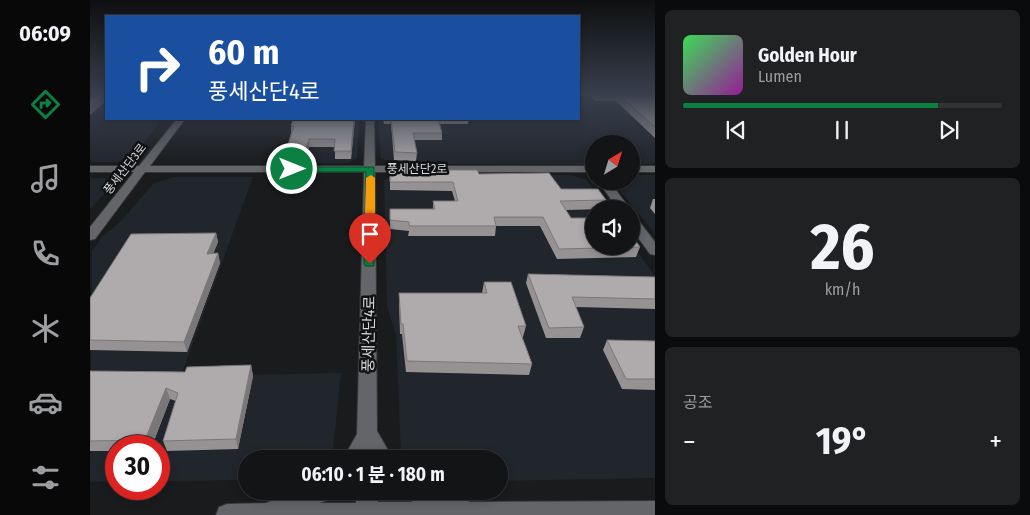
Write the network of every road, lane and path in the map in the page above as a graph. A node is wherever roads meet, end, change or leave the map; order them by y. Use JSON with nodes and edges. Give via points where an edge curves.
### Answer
{"nodes":[{"id":1,"x":180,"y":120,"type":"edge"},
{"id":2,"x":370,"y":120,"type":"edge"},
{"id":3,"x":158,"y":149,"type":"junction"},
{"id":4,"x":144,"y":168,"type":"junction"},
{"id":5,"x":90,"y":169,"type":"edge"},
{"id":6,"x":106,"y":169,"type":"junction"},
{"id":7,"x":193,"y":169,"type":"junction"},
{"id":8,"x":371,"y":169,"type":"junction"},
{"id":9,"x":585,"y":169,"type":"edge"},
{"id":10,"x":640,"y":169,"type":"edge"},
{"id":11,"x":655,"y":169,"type":"edge"},
{"id":12,"x":128,"y":188,"type":"junction"},
{"id":13,"x":640,"y":231,"type":"edge"},
{"id":14,"x":90,"y":236,"type":"edge"},
{"id":15,"x":655,"y":251,"type":"edge"},
{"id":16,"x":368,"y":434,"type":"junction"},
{"id":17,"x":359,"y":450,"type":"edge"},
{"id":18,"x":367,"y":450,"type":"edge"},
{"id":19,"x":378,"y":450,"type":"edge"},
{"id":20,"x":300,"y":500,"type":"edge"},
{"id":21,"x":367,"y":500,"type":"edge"},
{"id":22,"x":434,"y":500,"type":"edge"},
{"id":23,"x":655,"y":512,"type":"edge"},
{"id":24,"x":367,"y":514,"type":"edge"},
{"id":25,"x":471,"y":514,"type":"edge"},
{"id":26,"x":227,"y":515,"type":"edge"},
{"id":27,"x":262,"y":515,"type":"edge"}],
"edges":[{"from":1,"to":3,"type":"street","name":"풍세산단3로"},
{"from":2,"to":8,"type":"street","name":"풍세산단4로"},
{"from":3,"to":4,"type":"street","name":"풍세산단3로"},
{"from":3,"to":6,"type":"street","via":[[139,159]]},
{"from":3,"to":7,"type":"street","via":[[172,164]]},
{"from":4,"to":6,"type":"street","name":"풍세산단2로"},
{"from":4,"to":7,"type":"street","name":"풍세산단2로"},
{"from":4,"to":12,"type":"street","name":"풍세산단3로"},
{"from":5,"to":6,"type":"street","name":"풍세산단2로"},
{"from":6,"to":12,"type":"street","via":[[123,178]]},
{"from":7,"to":8,"type":"street","name":"풍세산단2로"},
{"from":7,"to":12,"type":"street","via":[[154,177]]},
{"from":8,"to":9,"type":"street","name":"풍세산단2로"},
{"from":8,"to":16,"type":"street","name":"풍세산단4로"},
{"from":10,"to":11,"type":"street"},
{"from":12,"to":14,"type":"street","name":"풍세산단3로"},
{"from":13,"to":15,"type":"street"},
{"from":16,"to":17,"type":"street"},
{"from":16,"to":18,"type":"street","name":"풍세산단4로"},
{"from":16,"to":19,"type":"street"},
{"from":20,"to":27,"type":"street"},
{"from":21,"to":24,"type":"street"},
{"from":22,"to":25,"type":"street"},
{"from":23,"to":25,"type":"street"},
{"from":24,"to":25,"type":"street"},
{"from":24,"to":27,"type":"street"},
{"from":26,"to":27,"type":"street"}]}
